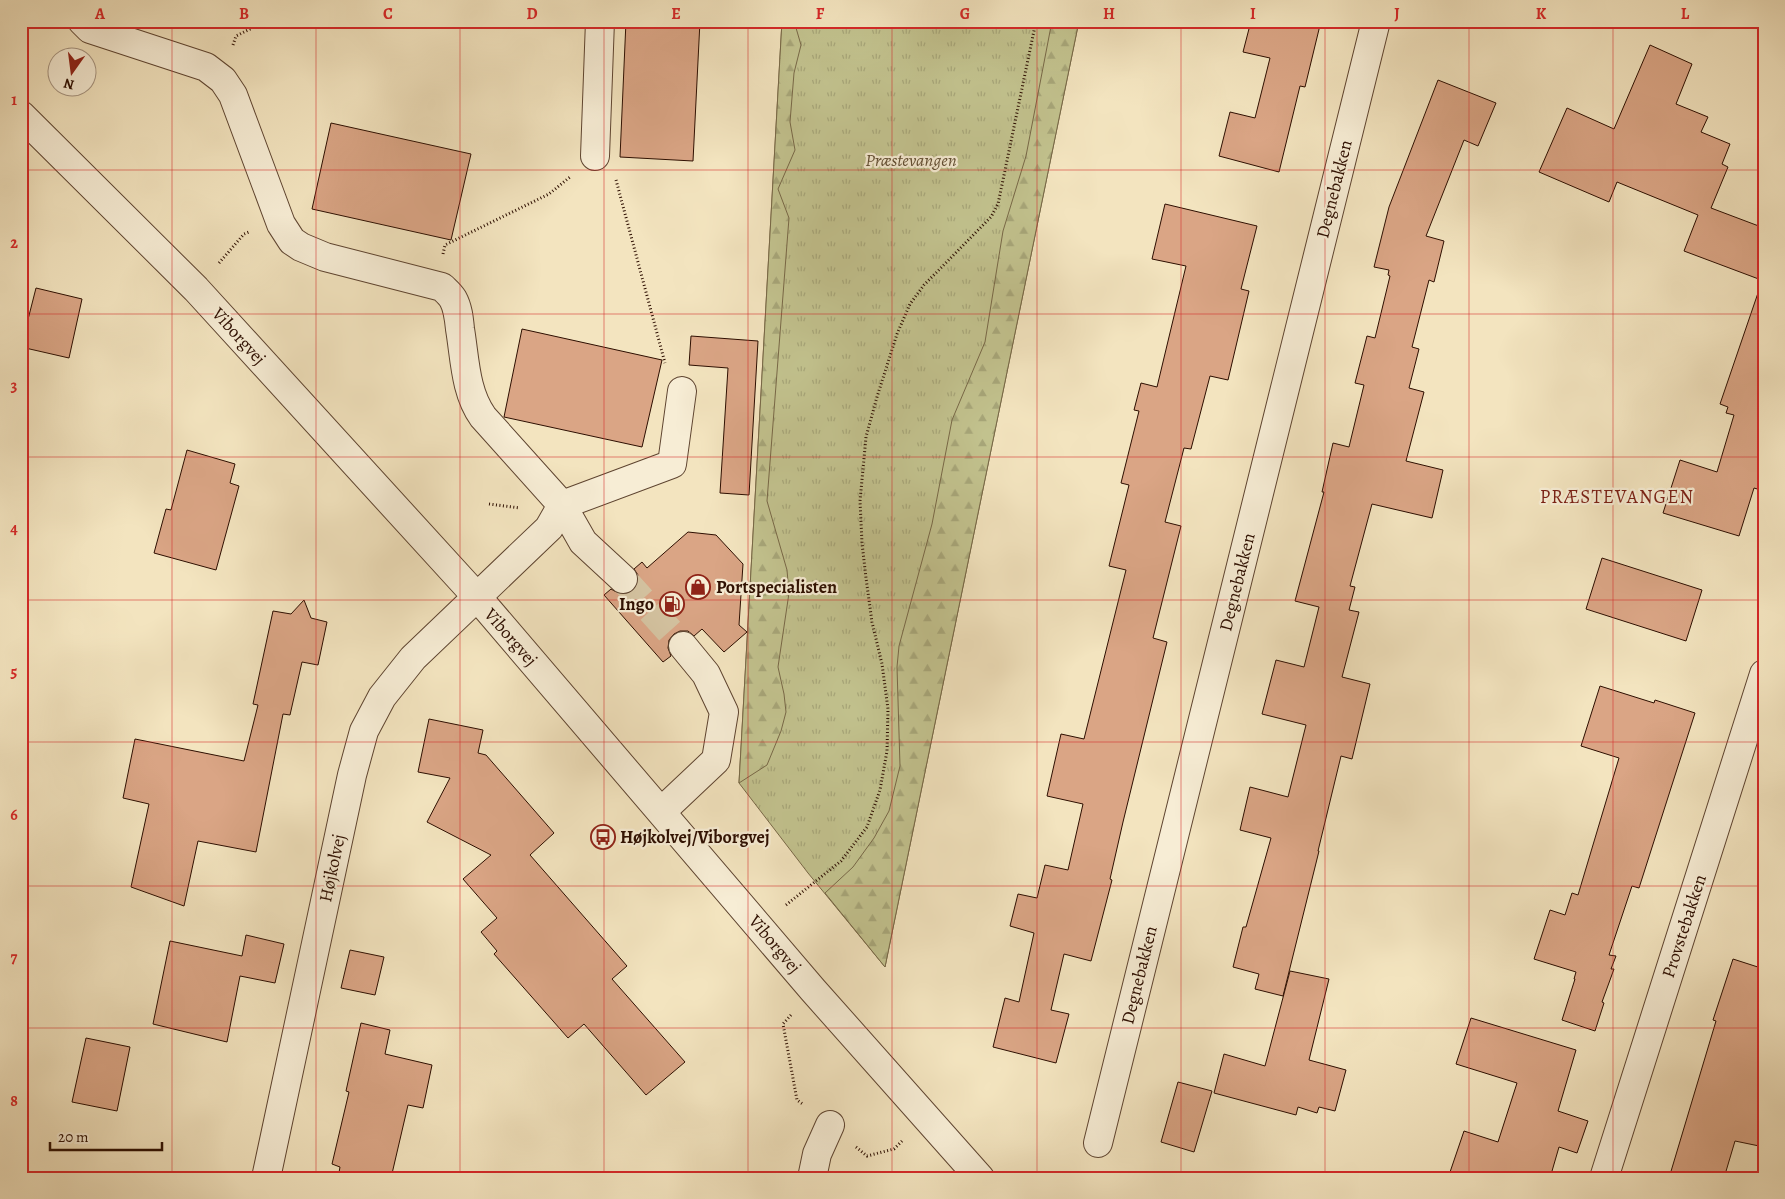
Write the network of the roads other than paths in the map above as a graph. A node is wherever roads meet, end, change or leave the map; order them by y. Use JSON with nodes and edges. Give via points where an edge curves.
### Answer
{"nodes":[{"id":1,"x":82,"y":21,"type":"edge"},
{"id":2,"x":600,"y":21,"type":"edge"},
{"id":3,"x":1376,"y":21,"type":"edge"},
{"id":4,"x":21,"y":115,"type":"edge"},
{"id":5,"x":595,"y":156,"type":"road end"},
{"id":6,"x":682,"y":391,"type":"road end"},
{"id":7,"x":562,"y":505,"type":"junction"},
{"id":8,"x":623,"y":578,"type":"tunnel mouth"},
{"id":9,"x":478,"y":598,"type":"junction"},
{"id":10,"x":683,"y":646,"type":"tunnel mouth"},
{"id":11,"x":1764,"y":674,"type":"edge"},
{"id":12,"x":662,"y":811,"type":"junction"},
{"id":13,"x":830,"y":1125,"type":"dead end"},
{"id":14,"x":1098,"y":1143,"type":"dead end"},
{"id":15,"x":266,"y":1178,"type":"edge"},
{"id":16,"x":812,"y":1178,"type":"edge"},
{"id":17,"x":980,"y":1178,"type":"edge"},
{"id":18,"x":1604,"y":1178,"type":"edge"}],
"edges":[{"from":1,"to":7,"type":"street","via":[[90,29],[206,67],[223,80],[233,95],[279,218],[292,241],[325,256],[442,287],[454,300],[458,312],[475,406]]},
{"from":2,"to":5,"type":"street"},
{"from":3,"to":14,"type":"street","name":"Degnebakken"},
{"from":4,"to":9,"type":"street","name":"Viborgvej","via":[[196,289]]},
{"from":6,"to":7,"type":"street","via":[[672,464]]},
{"from":7,"to":8,"type":"street","via":[[584,542]]},
{"from":7,"to":9,"type":"street","name":"Højkolvej","via":[[549,528]]},
{"from":9,"to":12,"type":"street","name":"Viborgvej"},
{"from":9,"to":15,"type":"street","name":"Højkolvej","via":[[413,658],[382,697],[364,731]]},
{"from":10,"to":12,"type":"street","via":[[706,674],[724,712],[716,760]]},
{"from":11,"to":18,"type":"street","name":"Provstebakken"},
{"from":12,"to":17,"type":"street","name":"Viborgvej","via":[[813,990]]},
{"from":13,"to":16,"type":"street","via":[[817,1154]]}]}
